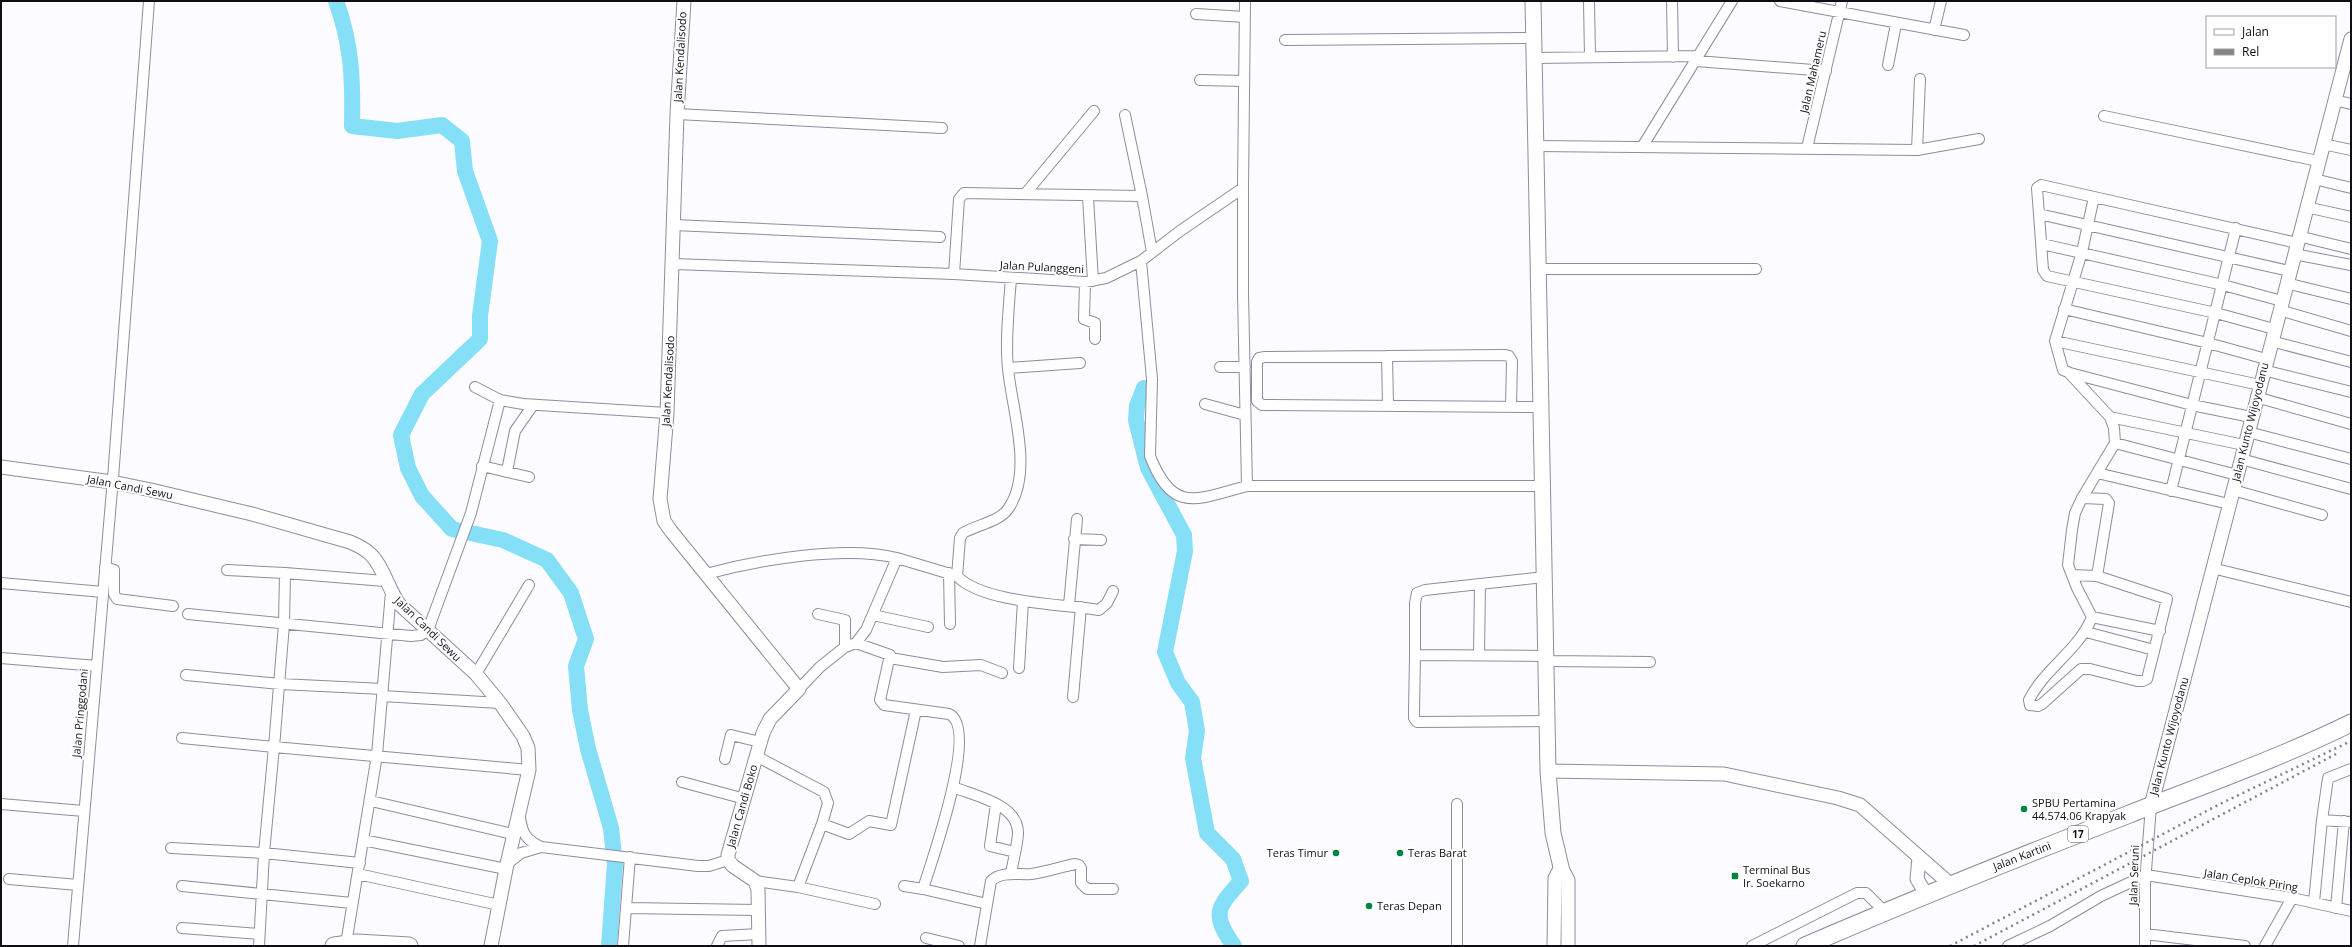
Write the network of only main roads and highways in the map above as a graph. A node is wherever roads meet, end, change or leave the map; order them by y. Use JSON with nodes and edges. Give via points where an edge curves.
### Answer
{"nodes":[{"id":1,"x":1533,"y":1,"type":"edge"},
{"id":2,"x":2351,"y":723,"type":"edge"},
{"id":3,"x":1561,"y":867,"type":"road end"},
{"id":4,"x":340,"y":945,"type":"edge"},
{"id":5,"x":409,"y":946,"type":"edge"},
{"id":6,"x":1805,"y":946,"type":"edge"}],
"edges":[{"from":1,"to":3,"type":"main road","via":[[1548,771],[1553,833]]},
{"from":2,"to":6,"type":"highway","name":"Jalan Kartini","number":"17","via":[[2295,750],[1950,884]]},
{"from":4,"to":5,"type":"highway","via":[[375,943]]}]}
